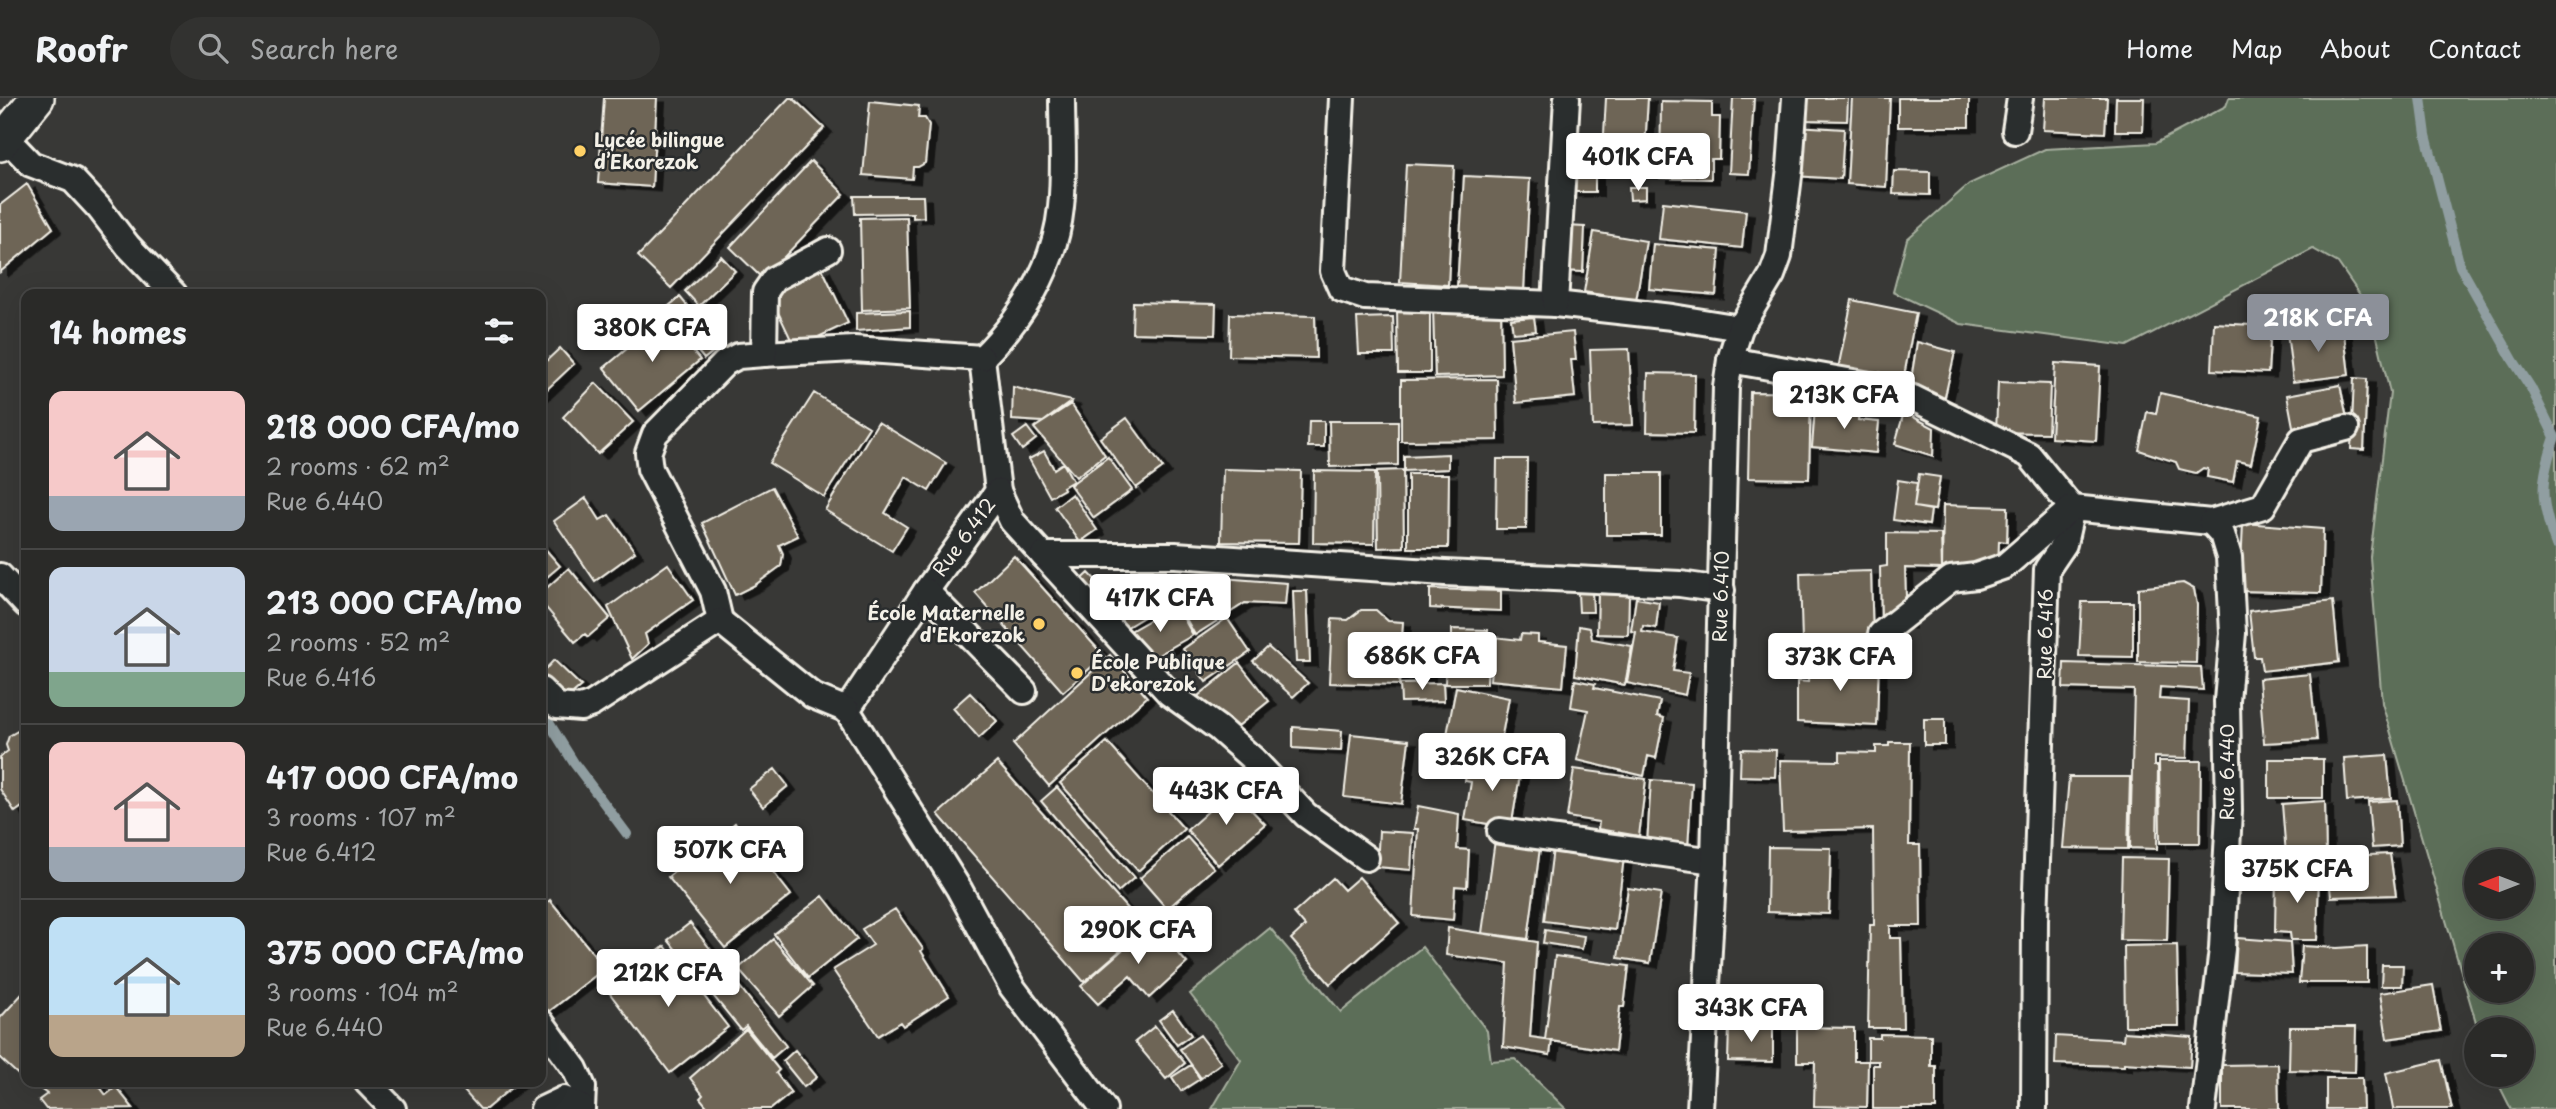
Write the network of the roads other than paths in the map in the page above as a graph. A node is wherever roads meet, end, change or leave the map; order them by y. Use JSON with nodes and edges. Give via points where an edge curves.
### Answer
{"nodes":[{"id":1,"x":37,"y":98,"type":"edge"},
{"id":2,"x":1062,"y":98,"type":"edge"},
{"id":3,"x":1342,"y":98,"type":"edge"},
{"id":4,"x":1567,"y":98,"type":"edge"},
{"id":5,"x":1795,"y":98,"type":"edge"},
{"id":6,"x":2020,"y":98,"type":"edge"},
{"id":7,"x":2015,"y":131,"type":"dead end"},
{"id":8,"x":3,"y":140,"type":"edge"},
{"id":9,"x":828,"y":250,"type":"dead end"},
{"id":10,"x":169,"y":289,"type":"edge"},
{"id":11,"x":1555,"y":304,"type":"junction"},
{"id":12,"x":1740,"y":328,"type":"junction"},
{"id":13,"x":764,"y":354,"type":"junction"},
{"id":14,"x":982,"y":358,"type":"junction"},
{"id":15,"x":1730,"y":360,"type":"junction"},
{"id":16,"x":2346,"y":428,"type":"dead end"},
{"id":17,"x":998,"y":491,"type":"junction"},
{"id":18,"x":2071,"y":508,"type":"junction"},
{"id":19,"x":2211,"y":522,"type":"junction"},
{"id":20,"x":1042,"y":555,"type":"junction"},
{"id":21,"x":0,"y":576,"type":"edge"},
{"id":22,"x":1722,"y":590,"type":"junction"},
{"id":23,"x":926,"y":591,"type":"junction"},
{"id":24,"x":21,"y":599,"type":"edge"},
{"id":25,"x":720,"y":621,"type":"junction"},
{"id":26,"x":1881,"y":634,"type":"dead end"},
{"id":27,"x":1024,"y":691,"type":"dead end"},
{"id":28,"x":546,"y":695,"type":"edge"},
{"id":29,"x":847,"y":710,"type":"junction"},
{"id":30,"x":1500,"y":831,"type":"dead end"},
{"id":31,"x":1366,"y":858,"type":"dead end"},
{"id":32,"x":1714,"y":861,"type":"junction"},
{"id":33,"x":546,"y":1029,"type":"edge"},
{"id":34,"x":373,"y":1087,"type":"edge"},
{"id":35,"x":582,"y":1108,"type":"edge"},
{"id":36,"x":393,"y":1109,"type":"edge"},
{"id":37,"x":543,"y":1109,"type":"edge"},
{"id":38,"x":1104,"y":1109,"type":"edge"},
{"id":39,"x":1700,"y":1109,"type":"edge"},
{"id":40,"x":2034,"y":1109,"type":"edge"},
{"id":41,"x":2203,"y":1109,"type":"edge"}],
"edges":[{"from":1,"to":8,"type":"street"},
{"from":2,"to":14,"type":"street","via":[[1061,207],[1054,242],[1031,298]]},
{"from":3,"to":11,"type":"street","via":[[1334,271],[1341,289],[1365,297]]},
{"from":4,"to":11,"type":"street"},
{"from":5,"to":12,"type":"street","name":"Rue 6.410","via":[[1779,256]]},
{"from":6,"to":7,"type":"street"},
{"from":8,"to":10,"type":"street","via":[[31,163],[73,180]]},
{"from":9,"to":13,"type":"street","via":[[774,279],[765,292]]},
{"from":11,"to":12,"type":"street"},
{"from":12,"to":15,"type":"street","name":"Rue 6.410"},
{"from":13,"to":14,"type":"street","via":[[854,349]]},
{"from":13,"to":25,"type":"street","via":[[738,356],[725,363],[654,434],[648,453],[650,469],[713,591]]},
{"from":14,"to":17,"type":"street","name":"Rue 6.412"},
{"from":15,"to":18,"type":"street","via":[[1868,384],[1913,398],[2029,455]]},
{"from":15,"to":22,"type":"street","name":"Rue 6.410"},
{"from":16,"to":19,"type":"street","via":[[2301,440],[2263,506]]},
{"from":17,"to":20,"type":"street","via":[[1012,521]]},
{"from":17,"to":23,"type":"street","name":"Rue 6.412"},
{"from":18,"to":19,"type":"street"},
{"from":18,"to":26,"type":"street","via":[[2005,566],[1951,579]]},
{"from":18,"to":40,"type":"street","name":"Rue 6.416","via":[[2064,544],[2046,569]]},
{"from":19,"to":41,"type":"street","name":"Rue 6.440","via":[[2222,534],[2229,557],[2233,633],[2227,701],[2229,811],[2222,949]]},
{"from":20,"to":22,"type":"street","via":[[1175,555]]},
{"from":20,"to":31,"type":"street","via":[[1169,693],[1244,751],[1306,815]]},
{"from":21,"to":24,"type":"street"},
{"from":22,"to":32,"type":"street","name":"Rue 6.410"},
{"from":23,"to":27,"type":"street"},
{"from":23,"to":29,"type":"street","name":"Rue 6.412"},
{"from":25,"to":28,"type":"street","via":[[592,704],[556,706]]},
{"from":25,"to":29,"type":"street","via":[[813,696]]},
{"from":29,"to":38,"type":"street","via":[[959,889],[1012,987]]},
{"from":30,"to":32,"type":"street"},
{"from":32,"to":39,"type":"street","name":"Rue 6.410"},
{"from":33,"to":35,"type":"street","via":[[579,1078]]},
{"from":34,"to":36,"type":"street"},
{"from":35,"to":37,"type":"street","via":[[564,1099]]}]}
